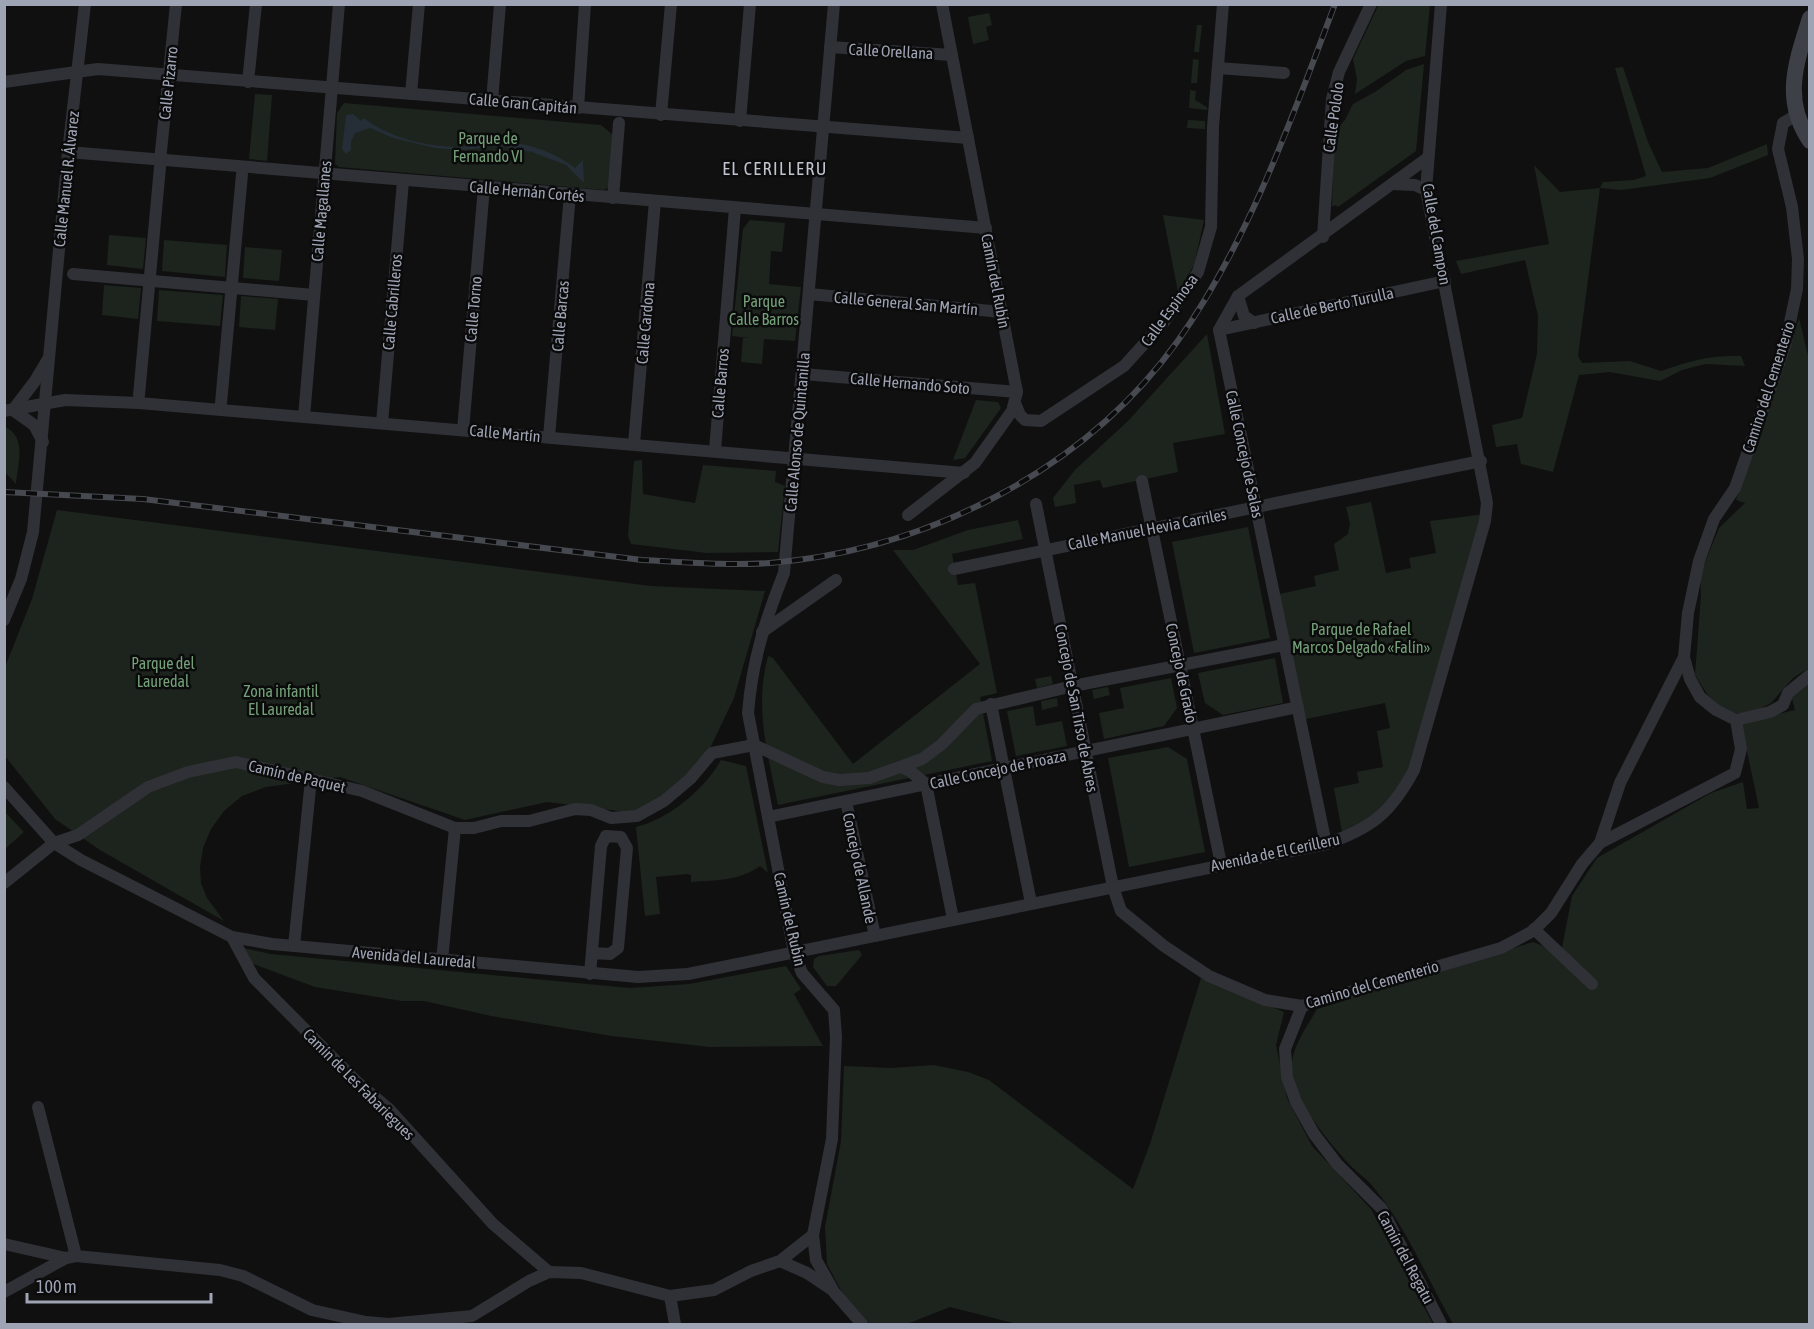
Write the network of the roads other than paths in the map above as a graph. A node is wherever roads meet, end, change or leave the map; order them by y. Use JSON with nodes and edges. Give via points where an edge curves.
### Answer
{"nodes":[{"id":1,"x":85,"y":4,"type":"edge"},
{"id":2,"x":176,"y":4,"type":"edge"},
{"id":3,"x":255,"y":4,"type":"edge"},
{"id":4,"x":339,"y":4,"type":"edge"},
{"id":5,"x":419,"y":4,"type":"edge"},
{"id":6,"x":500,"y":4,"type":"edge"},
{"id":7,"x":585,"y":4,"type":"edge"},
{"id":8,"x":671,"y":4,"type":"edge"},
{"id":9,"x":750,"y":4,"type":"edge"},
{"id":10,"x":834,"y":4,"type":"edge"},
{"id":11,"x":942,"y":4,"type":"edge"},
{"id":12,"x":1223,"y":4,"type":"edge"},
{"id":13,"x":1371,"y":4,"type":"edge"},
{"id":14,"x":1441,"y":4,"type":"edge"},
{"id":15,"x":1809,"y":18,"type":"edge"},
{"id":16,"x":830,"y":47,"type":"junction"},
{"id":17,"x":952,"y":55,"type":"junction"},
{"id":18,"x":1218,"y":68,"type":"junction"},
{"id":19,"x":78,"y":70,"type":"junction"},
{"id":20,"x":1284,"y":73,"type":"dead end"},
{"id":21,"x":169,"y":75,"type":"junction"},
{"id":22,"x":4,"y":82,"type":"edge"},
{"id":23,"x":249,"y":82,"type":"junction"},
{"id":24,"x":332,"y":88,"type":"junction"},
{"id":25,"x":411,"y":94,"type":"junction"},
{"id":26,"x":492,"y":101,"type":"junction"},
{"id":27,"x":578,"y":108,"type":"junction"},
{"id":28,"x":661,"y":115,"type":"junction"},
{"id":29,"x":1795,"y":116,"type":"junction"},
{"id":30,"x":740,"y":121,"type":"junction"},
{"id":31,"x":619,"y":123,"type":"dead end"},
{"id":32,"x":824,"y":127,"type":"junction"},
{"id":33,"x":968,"y":138,"type":"junction"},
{"id":34,"x":1809,"y":141,"type":"edge"},
{"id":35,"x":68,"y":152,"type":"junction"},
{"id":36,"x":1426,"y":159,"type":"junction"},
{"id":37,"x":160,"y":164,"type":"junction"},
{"id":38,"x":242,"y":174,"type":"dead end"},
{"id":39,"x":325,"y":174,"type":"junction"},
{"id":40,"x":403,"y":181,"type":"junction"},
{"id":41,"x":1392,"y":184,"type":"junction"},
{"id":42,"x":484,"y":187,"type":"junction"},
{"id":43,"x":1426,"y":190,"type":"junction"},
{"id":44,"x":570,"y":194,"type":"junction"},
{"id":45,"x":613,"y":198,"type":"junction"},
{"id":46,"x":655,"y":201,"type":"junction"},
{"id":47,"x":735,"y":208,"type":"junction"},
{"id":48,"x":816,"y":214,"type":"junction"},
{"id":49,"x":986,"y":228,"type":"junction"},
{"id":50,"x":1323,"y":237,"type":"junction"},
{"id":51,"x":73,"y":274,"type":"dead end"},
{"id":52,"x":150,"y":280,"type":"junction"},
{"id":53,"x":1445,"y":281,"type":"junction"},
{"id":54,"x":231,"y":287,"type":"junction"},
{"id":55,"x":809,"y":294,"type":"junction"},
{"id":56,"x":314,"y":295,"type":"junction"},
{"id":57,"x":1238,"y":296,"type":"junction"},
{"id":58,"x":1002,"y":312,"type":"junction"},
{"id":59,"x":1254,"y":323,"type":"junction"},
{"id":60,"x":1220,"y":330,"type":"junction"},
{"id":61,"x":50,"y":355,"type":"junction"},
{"id":62,"x":803,"y":374,"type":"junction"},
{"id":63,"x":139,"y":395,"type":"dead end"},
{"id":64,"x":1016,"y":398,"type":"junction"},
{"id":65,"x":46,"y":403,"type":"junction"},
{"id":66,"x":221,"y":403,"type":"dead end"},
{"id":67,"x":9,"y":411,"type":"edge"},
{"id":68,"x":304,"y":417,"type":"junction"},
{"id":69,"x":382,"y":423,"type":"junction"},
{"id":70,"x":463,"y":430,"type":"junction"},
{"id":71,"x":549,"y":437,"type":"junction"},
{"id":72,"x":43,"y":442,"type":"junction"},
{"id":73,"x":634,"y":444,"type":"junction"},
{"id":74,"x":715,"y":450,"type":"junction"},
{"id":75,"x":795,"y":458,"type":"junction"},
{"id":76,"x":1481,"y":462,"type":"junction"},
{"id":77,"x":964,"y":473,"type":"junction"},
{"id":78,"x":1142,"y":481,"type":"dead end"},
{"id":79,"x":1036,"y":504,"type":"dead end"},
{"id":80,"x":1257,"y":507,"type":"junction"},
{"id":81,"x":908,"y":515,"type":"dead end"},
{"id":82,"x":1152,"y":528,"type":"junction"},
{"id":83,"x":1046,"y":550,"type":"junction"},
{"id":84,"x":954,"y":569,"type":"dead end"},
{"id":85,"x":784,"y":573,"type":"joint"},
{"id":86,"x":836,"y":580,"type":"dead end"},
{"id":87,"x":4,"y":620,"type":"edge"},
{"id":88,"x":761,"y":633,"type":"junction"},
{"id":89,"x":1284,"y":645,"type":"junction"},
{"id":90,"x":1684,"y":657,"type":"junction"},
{"id":91,"x":1180,"y":665,"type":"junction"},
{"id":92,"x":1809,"y":675,"type":"edge"},
{"id":93,"x":1073,"y":686,"type":"junction"},
{"id":94,"x":991,"y":704,"type":"junction"},
{"id":95,"x":1299,"y":713,"type":"junction"},
{"id":96,"x":1736,"y":720,"type":"junction"},
{"id":97,"x":1193,"y":729,"type":"junction"},
{"id":98,"x":754,"y":745,"type":"junction"},
{"id":99,"x":1086,"y":751,"type":"junction"},
{"id":100,"x":901,"y":767,"type":"junction"},
{"id":101,"x":1004,"y":768,"type":"junction"},
{"id":102,"x":311,"y":779,"type":"junction"},
{"id":103,"x":839,"y":780,"type":"junction"},
{"id":104,"x":926,"y":784,"type":"junction"},
{"id":105,"x":4,"y":787,"type":"edge"},
{"id":106,"x":843,"y":801,"type":"junction"},
{"id":107,"x":768,"y":817,"type":"junction"},
{"id":108,"x":612,"y":818,"type":"junction"},
{"id":109,"x":455,"y":828,"type":"junction"},
{"id":110,"x":610,"y":836,"type":"junction"},
{"id":111,"x":54,"y":843,"type":"junction"},
{"id":112,"x":1600,"y":843,"type":"junction"},
{"id":113,"x":1326,"y":844,"type":"junction"},
{"id":114,"x":1221,"y":864,"type":"junction"},
{"id":115,"x":4,"y":883,"type":"edge"},
{"id":116,"x":1113,"y":887,"type":"junction"},
{"id":117,"x":1031,"y":903,"type":"junction"},
{"id":118,"x":1121,"y":911,"type":"joint"},
{"id":119,"x":953,"y":919,"type":"junction"},
{"id":120,"x":1534,"y":929,"type":"junction"},
{"id":121,"x":875,"y":936,"type":"junction"},
{"id":122,"x":232,"y":937,"type":"junction"},
{"id":123,"x":294,"y":946,"type":"junction"},
{"id":124,"x":794,"y":952,"type":"junction"},
{"id":125,"x":592,"y":953,"type":"junction"},
{"id":126,"x":442,"y":960,"type":"junction"},
{"id":127,"x":590,"y":974,"type":"junction"},
{"id":128,"x":1592,"y":984,"type":"dead end"},
{"id":129,"x":1302,"y":1006,"type":"junction"},
{"id":130,"x":38,"y":1107,"type":"dead end"},
{"id":131,"x":813,"y":1235,"type":"junction"},
{"id":132,"x":4,"y":1244,"type":"edge"},
{"id":133,"x":71,"y":1257,"type":"junction"},
{"id":134,"x":780,"y":1261,"type":"junction"},
{"id":135,"x":549,"y":1272,"type":"junction"},
{"id":136,"x":4,"y":1292,"type":"edge"},
{"id":137,"x":834,"y":1292,"type":"junction"},
{"id":138,"x":670,"y":1296,"type":"junction"},
{"id":139,"x":472,"y":1316,"type":"junction"},
{"id":140,"x":365,"y":1323,"type":"edge"},
{"id":141,"x":461,"y":1324,"type":"edge"},
{"id":142,"x":675,"y":1324,"type":"edge"},
{"id":143,"x":862,"y":1324,"type":"edge"},
{"id":144,"x":1441,"y":1324,"type":"edge"}],
"edges":[{"from":1,"to":19,"type":"street","name":"Calle Manuel R. Álvarez"},
{"from":2,"to":21,"type":"street","name":"Calle Pizarro"},
{"from":3,"to":23,"type":"street"},
{"from":4,"to":24,"type":"street","name":"Calle Magallanes"},
{"from":5,"to":25,"type":"street"},
{"from":6,"to":26,"type":"street"},
{"from":7,"to":27,"type":"street"},
{"from":8,"to":28,"type":"street"},
{"from":9,"to":30,"type":"street"},
{"from":10,"to":16,"type":"street","name":"Calle Alonso de Quintanilla"},
{"from":11,"to":17,"type":"street","name":"Camín del Rubín"},
{"from":12,"to":18,"type":"street","name":"Calle Espinosa"},
{"from":13,"to":50,"type":"street","name":"Calle Pololo","via":[[1332,99]]},
{"from":14,"to":36,"type":"street","name":"Calle del Campon"},
{"from":15,"to":29,"type":"street","via":[[1795,78]]},
{"from":16,"to":17,"type":"street","name":"Calle Orellana"},
{"from":16,"to":32,"type":"street","name":"Calle Alonso de Quintanilla"},
{"from":17,"to":33,"type":"street","name":"Camín del Rubín"},
{"from":18,"to":20,"type":"street"},
{"from":18,"to":64,"type":"street","name":"Calle Espinosa","via":[[1211,227],[1206,251],[1181,299],[1124,366],[1041,421],[1020,416]]},
{"from":19,"to":21,"type":"street","name":"Calle Gran Capitán"},
{"from":19,"to":22,"type":"street","name":"Calle Gran Capitán"},
{"from":19,"to":35,"type":"street","name":"Calle Manuel R. Álvarez"},
{"from":21,"to":23,"type":"street","name":"Calle Gran Capitán"},
{"from":21,"to":37,"type":"street","name":"Calle Pizarro"},
{"from":23,"to":24,"type":"street","name":"Calle Gran Capitán"},
{"from":24,"to":25,"type":"street","name":"Calle Gran Capitán"},
{"from":24,"to":39,"type":"street","name":"Calle Magallanes"},
{"from":25,"to":26,"type":"street","name":"Calle Gran Capitán"},
{"from":26,"to":27,"type":"street","name":"Calle Gran Capitán"},
{"from":27,"to":28,"type":"street","name":"Calle Gran Capitán"},
{"from":28,"to":30,"type":"street","name":"Calle Gran Capitán"},
{"from":29,"to":34,"type":"street"},
{"from":29,"to":90,"type":"street","name":"Camino del Cementerio","via":[[1784,123],[1778,149],[1792,207],[1797,289],[1785,346],[1735,488],[1714,519],[1699,561]]},
{"from":30,"to":32,"type":"street","name":"Calle Gran Capitán"},
{"from":31,"to":45,"type":"street"},
{"from":32,"to":33,"type":"street","name":"Calle Gran Capitán"},
{"from":32,"to":48,"type":"street","name":"Calle Alonso de Quintanilla"},
{"from":33,"to":49,"type":"street","name":"Camín del Rubín"},
{"from":35,"to":37,"type":"street","name":"Calle Hernán Cortés"},
{"from":35,"to":61,"type":"street","name":"Calle Manuel R. Álvarez"},
{"from":36,"to":41,"type":"street"},
{"from":36,"to":43,"type":"street","name":"Calle del Campon"},
{"from":37,"to":39,"type":"street","name":"Calle Hernán Cortés"},
{"from":37,"to":52,"type":"street","name":"Calle Pizarro"},
{"from":38,"to":54,"type":"street"},
{"from":39,"to":40,"type":"street","name":"Calle Hernán Cortés"},
{"from":39,"to":56,"type":"street","name":"Calle Magallanes"},
{"from":40,"to":42,"type":"street","name":"Calle Hernán Cortés"},
{"from":40,"to":69,"type":"street","name":"Calle Cabrilleros"},
{"from":41,"to":43,"type":"street","via":[[1416,185]]},
{"from":41,"to":50,"type":"street"},
{"from":42,"to":44,"type":"street","name":"Calle Hernán Cortés"},
{"from":42,"to":70,"type":"street","name":"Calle Torno"},
{"from":43,"to":53,"type":"street","name":"Calle del Campon"},
{"from":44,"to":45,"type":"street","name":"Calle Hernán Cortés"},
{"from":44,"to":71,"type":"street","name":"Calle Barcas"},
{"from":45,"to":46,"type":"street","name":"Calle Hernán Cortés"},
{"from":46,"to":47,"type":"street","name":"Calle Hernán Cortés"},
{"from":46,"to":73,"type":"street","name":"Calle Cardona"},
{"from":47,"to":48,"type":"street","name":"Calle Hernán Cortés"},
{"from":47,"to":74,"type":"street","name":"Calle Barros"},
{"from":48,"to":49,"type":"street","name":"Calle Hernán Cortés"},
{"from":48,"to":55,"type":"street","name":"Calle Alonso de Quintanilla"},
{"from":49,"to":58,"type":"street","name":"Camín del Rubín"},
{"from":50,"to":57,"type":"street"},
{"from":51,"to":52,"type":"street"},
{"from":52,"to":54,"type":"street"},
{"from":52,"to":63,"type":"street","name":"Calle Pizarro"},
{"from":53,"to":59,"type":"street","name":"Calle de Berto Turulla"},
{"from":53,"to":76,"type":"street","name":"Calle del Campon"},
{"from":54,"to":56,"type":"street"},
{"from":54,"to":66,"type":"street"},
{"from":55,"to":58,"type":"street","name":"Calle General San Martín"},
{"from":55,"to":62,"type":"street","name":"Calle Alonso de Quintanilla"},
{"from":56,"to":68,"type":"street","name":"Calle Magallanes"},
{"from":57,"to":59,"type":"street","via":[[1244,316]]},
{"from":57,"to":60,"type":"street"},
{"from":58,"to":64,"type":"street","name":"Camín del Rubín"},
{"from":59,"to":60,"type":"street","name":"Calle de Berto Turulla"},
{"from":60,"to":80,"type":"street","name":"Calle Concejo de Salas"},
{"from":61,"to":65,"type":"street","name":"Calle Manuel R. Álvarez"},
{"from":61,"to":67,"type":"street","name":"Calle Manuel R. Álvarez","via":[[35,381]]},
{"from":62,"to":64,"type":"street","name":"Calle Hernando Soto"},
{"from":62,"to":75,"type":"street","name":"Calle Alonso de Quintanilla"},
{"from":64,"to":77,"type":"street","via":[[975,463]]},
{"from":65,"to":67,"type":"street","name":"Calle Martín"},
{"from":65,"to":68,"type":"street","name":"Calle Martín","via":[[139,403]]},
{"from":65,"to":72,"type":"street","name":"Calle Manuel R. Álvarez"},
{"from":67,"to":72,"type":"street","via":[[34,425]]},
{"from":68,"to":69,"type":"street","name":"Calle Martín"},
{"from":69,"to":70,"type":"street","name":"Calle Martín"},
{"from":70,"to":71,"type":"street","name":"Calle Martín"},
{"from":71,"to":73,"type":"street","name":"Calle Martín"},
{"from":72,"to":87,"type":"street","name":"Calle Manuel R. Álvarez","via":[[33,532],[21,579]]},
{"from":73,"to":74,"type":"street","name":"Calle Martín"},
{"from":74,"to":75,"type":"street","name":"Calle Martín"},
{"from":75,"to":77,"type":"street","name":"Calle Martín"},
{"from":75,"to":85,"type":"street","name":"Calle Alonso de Quintanilla"},
{"from":76,"to":80,"type":"street","name":"Calle Manuel Hevia Carriles"},
{"from":76,"to":113,"type":"street","name":"Avenida de El Cerilleru","via":[[1487,503],[1485,521],[1414,770],[1382,817],[1357,833]]},
{"from":77,"to":81,"type":"street"},
{"from":78,"to":82,"type":"street","name":"Concejo de Grado"},
{"from":79,"to":83,"type":"street","name":"Concejo de San Tirso de Abres"},
{"from":80,"to":82,"type":"street","name":"Calle Manuel Hevia Carriles"},
{"from":80,"to":89,"type":"street","name":"Calle Concejo de Salas"},
{"from":82,"to":83,"type":"street","name":"Calle Manuel Hevia Carriles"},
{"from":82,"to":91,"type":"street","name":"Concejo de Grado"},
{"from":83,"to":84,"type":"street","name":"Calle Manuel Hevia Carriles"},
{"from":83,"to":93,"type":"street","name":"Concejo de San Tirso de Abres"},
{"from":85,"to":88,"type":"street","name":"Camín del Rubín"},
{"from":86,"to":88,"type":"street"},
{"from":88,"to":98,"type":"street","name":"Camín del Rubín","via":[[748,713]]},
{"from":89,"to":91,"type":"street"},
{"from":89,"to":95,"type":"street","name":"Calle Concejo de Salas"},
{"from":90,"to":96,"type":"street","name":"Camino del Cementerio","via":[[1700,697]]},
{"from":90,"to":112,"type":"street","name":"Camino del Cementerio","via":[[1620,783]]},
{"from":91,"to":93,"type":"street"},
{"from":91,"to":97,"type":"street","name":"Concejo de Grado"},
{"from":92,"to":96,"type":"street","via":[[1788,693],[1783,705]]},
{"from":93,"to":94,"type":"street"},
{"from":93,"to":99,"type":"street","name":"Concejo de San Tirso de Abres"},
{"from":94,"to":100,"type":"street","via":[[976,709],[922,759]]},
{"from":94,"to":101,"type":"street"},
{"from":95,"to":97,"type":"street","name":"Calle Concejo de Proaza"},
{"from":95,"to":113,"type":"street","name":"Calle Concejo de Salas"},
{"from":96,"to":112,"type":"street","name":"Camino del Cementerio","via":[[1741,749],[1735,773]]},
{"from":97,"to":99,"type":"street","name":"Calle Concejo de Proaza"},
{"from":97,"to":114,"type":"street","name":"Concejo de Grado"},
{"from":98,"to":103,"type":"street","via":[[810,772]]},
{"from":98,"to":107,"type":"street","name":"Camín del Rubín"},
{"from":98,"to":108,"type":"street","name":"Camín de Paquet","via":[[712,753],[664,801],[637,816]]},
{"from":99,"to":101,"type":"street","name":"Calle Concejo de Proaza"},
{"from":99,"to":116,"type":"street","name":"Concejo de San Tirso de Abres"},
{"from":100,"to":103,"type":"street","via":[[869,777]]},
{"from":100,"to":104,"type":"street"},
{"from":101,"to":104,"type":"street","name":"Calle Concejo de Proaza"},
{"from":101,"to":117,"type":"street"},
{"from":102,"to":109,"type":"street","name":"Camín de Paquet","via":[[381,796]]},
{"from":102,"to":111,"type":"street","name":"Camín de Paquet","via":[[236,762],[188,772],[148,787],[78,835]]},
{"from":102,"to":123,"type":"street"},
{"from":103,"to":106,"type":"street","name":"Concejo de Allande"},
{"from":104,"to":106,"type":"street","name":"Calle Concejo de Proaza"},
{"from":104,"to":119,"type":"street"},
{"from":105,"to":111,"type":"street"},
{"from":106,"to":107,"type":"street","name":"Calle Concejo de Proaza"},
{"from":106,"to":121,"type":"street","name":"Concejo de Allande"},
{"from":107,"to":124,"type":"street","name":"Camín del Rubín"},
{"from":108,"to":109,"type":"street","name":"Camín de Paquet","via":[[575,809],[529,821]]},
{"from":108,"to":110,"type":"street"},
{"from":109,"to":126,"type":"street"},
{"from":110,"to":125,"type":"street","via":[[601,846]]},
{"from":110,"to":125,"type":"street","via":[[621,837],[627,848],[618,948],[610,954]]},
{"from":111,"to":115,"type":"street","name":"Camín de Paquet"},
{"from":111,"to":122,"type":"street","name":"Avenida del Lauredal"},
{"from":112,"to":120,"type":"street","name":"Camino del Cementerio","via":[[1551,913]]},
{"from":113,"to":114,"type":"street","name":"Avenida de El Cerilleru"},
{"from":114,"to":116,"type":"street","name":"Avenida de El Cerilleru"},
{"from":116,"to":117,"type":"street","name":"Avenida de El Cerilleru"},
{"from":116,"to":118,"type":"street","name":"Concejo de San Tirso de Abres"},
{"from":117,"to":119,"type":"street","name":"Avenida de El Cerilleru"},
{"from":118,"to":129,"type":"street","name":"Camino del Cementerio","via":[[1209,976],[1265,1000]]},
{"from":119,"to":121,"type":"street","name":"Avenida de El Cerilleru"},
{"from":120,"to":128,"type":"street"},
{"from":120,"to":129,"type":"street","name":"Camino del Cementerio","via":[[1501,948]]},
{"from":121,"to":124,"type":"street","name":"Avenida de El Cerilleru"},
{"from":122,"to":123,"type":"street","name":"Avenida del Lauredal"},
{"from":122,"to":135,"type":"street","name":"Camín de Les Fabariegues","via":[[254,978],[388,1108],[493,1224]]},
{"from":123,"to":126,"type":"street","name":"Avenida del Lauredal"},
{"from":124,"to":127,"type":"street","name":"Avenida del Lauredal","via":[[688,974]]},
{"from":124,"to":131,"type":"street","name":"Camín del Rubín","via":[[802,973],[834,1010],[836,1037],[832,1139]]},
{"from":125,"to":127,"type":"street"},
{"from":126,"to":127,"type":"street","name":"Avenida del Lauredal"},
{"from":129,"to":144,"type":"street","name":"Camín del Regatu","via":[[1285,1049],[1287,1077],[1296,1102],[1336,1164],[1382,1209]]},
{"from":130,"to":133,"type":"street"},
{"from":131,"to":134,"type":"street"},
{"from":131,"to":137,"type":"street","name":"Camín del Rubín","via":[[816,1260]]},
{"from":132,"to":133,"type":"street"},
{"from":133,"to":136,"type":"street"},
{"from":133,"to":140,"type":"street","via":[[219,1270],[243,1276],[312,1310]]},
{"from":134,"to":137,"type":"street","via":[[807,1273]]},
{"from":134,"to":138,"type":"street","via":[[714,1290]]},
{"from":135,"to":138,"type":"street","via":[[581,1273]]},
{"from":135,"to":139,"type":"street"},
{"from":137,"to":143,"type":"street","name":"Camín del Rubín"},
{"from":138,"to":142,"type":"street"},
{"from":139,"to":140,"type":"street"},
{"from":139,"to":141,"type":"street"}]}
